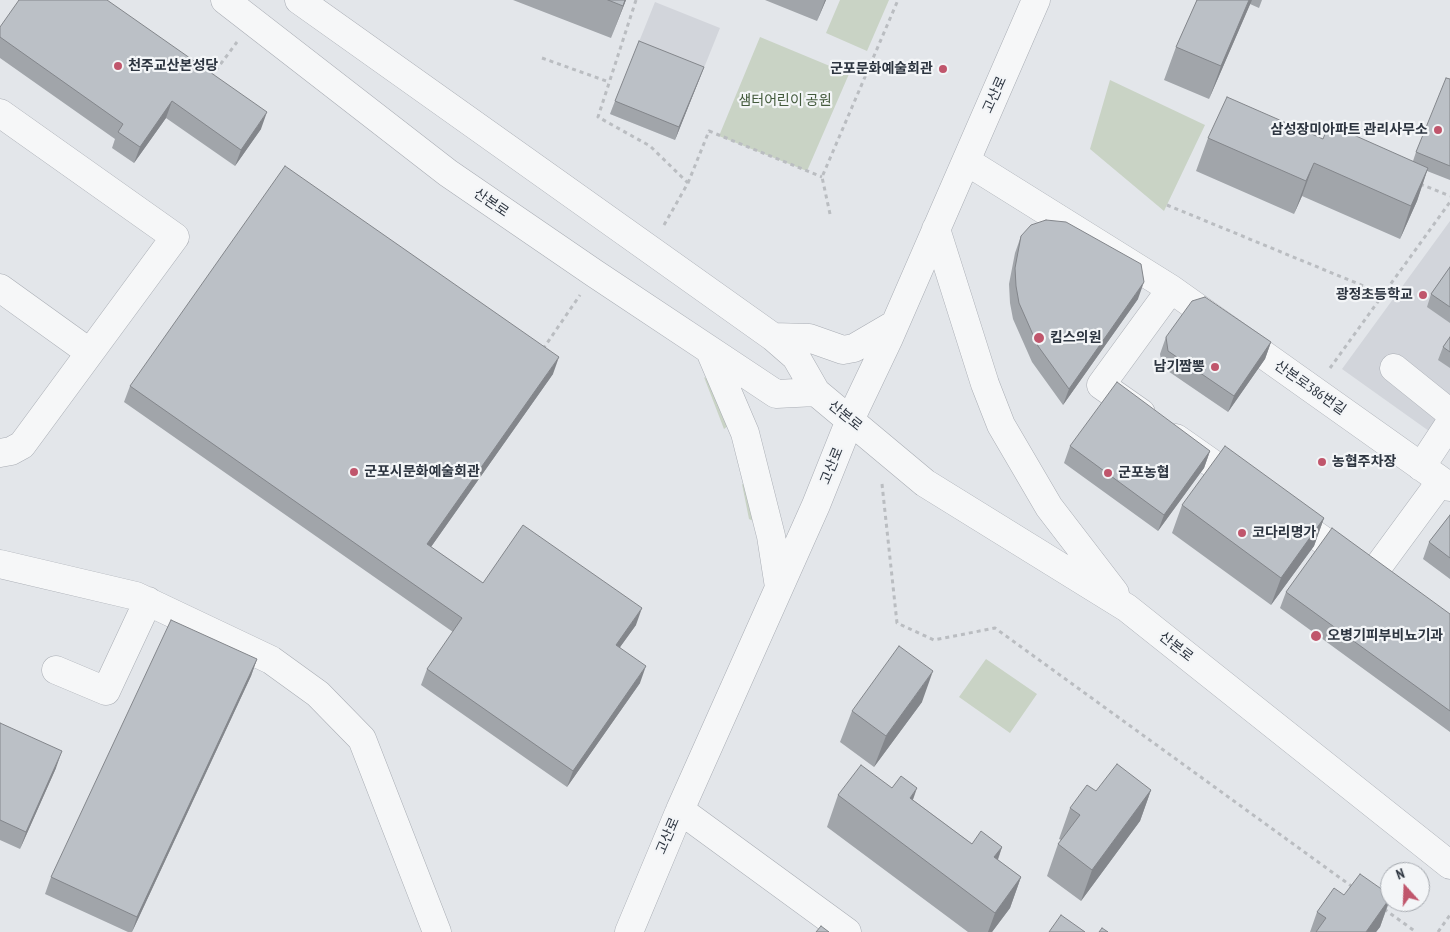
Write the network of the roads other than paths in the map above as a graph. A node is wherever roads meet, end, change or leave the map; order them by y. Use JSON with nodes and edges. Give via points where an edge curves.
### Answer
{"nodes":[{"id":1,"x":225,"y":0,"type":"edge"},
{"id":2,"x":299,"y":0,"type":"edge"},
{"id":3,"x":1036,"y":0,"type":"edge"},
{"id":4,"x":0,"y":114,"type":"edge"},
{"id":5,"x":966,"y":162,"type":"junction"},
{"id":6,"x":936,"y":229,"type":"junction"},
{"id":7,"x":0,"y":288,"type":"edge"},
{"id":8,"x":1171,"y":289,"type":"junction"},
{"id":9,"x":895,"y":324,"type":"junction"},
{"id":10,"x":773,"y":337,"type":"junction"},
{"id":11,"x":710,"y":350,"type":"junction"},
{"id":12,"x":89,"y":352,"type":"junction"},
{"id":13,"x":1394,"y":368,"type":"dead end"},
{"id":14,"x":816,"y":392,"type":"junction"},
{"id":15,"x":1450,"y":412,"type":"edge"},
{"id":16,"x":850,"y":420,"type":"junction"},
{"id":17,"x":1450,"y":423,"type":"edge"},
{"id":18,"x":0,"y":453,"type":"edge"},
{"id":19,"x":1437,"y":478,"type":"edge"},
{"id":20,"x":0,"y":564,"type":"edge"},
{"id":21,"x":1372,"y":575,"type":"junction"},
{"id":22,"x":779,"y":587,"type":"junction"},
{"id":23,"x":1395,"y":592,"type":"edge"},
{"id":24,"x":148,"y":602,"type":"junction"},
{"id":25,"x":1127,"y":608,"type":"junction"},
{"id":26,"x":56,"y":670,"type":"dead end"},
{"id":27,"x":680,"y":810,"type":"junction"},
{"id":28,"x":1450,"y":864,"type":"edge"},
{"id":29,"x":437,"y":932,"type":"edge"},
{"id":30,"x":629,"y":932,"type":"edge"},
{"id":31,"x":847,"y":932,"type":"edge"}],
"edges":[{"from":1,"to":11,"type":"street","name":"산본로","via":[[448,173]]},
{"from":2,"to":10,"type":"street"},
{"from":3,"to":5,"type":"street","name":"고산로"},
{"from":4,"to":12,"type":"street","via":[[176,237]]},
{"from":5,"to":6,"type":"street","name":"고산로"},
{"from":5,"to":8,"type":"street","name":"산본로386번길"},
{"from":6,"to":9,"type":"street","name":"고산로"},
{"from":6,"to":25,"type":"street","via":[[985,384],[1001,424],[1049,507]]},
{"from":7,"to":12,"type":"street"},
{"from":8,"to":19,"type":"street","name":"산본로386번길"},
{"from":8,"to":21,"type":"street","via":[[1102,385]]},
{"from":9,"to":10,"type":"street","via":[[854,348],[843,350],[809,338]]},
{"from":9,"to":16,"type":"street","name":"고산로"},
{"from":10,"to":14,"type":"street","via":[[796,357]]},
{"from":11,"to":14,"type":"street","name":"산본로","via":[[776,394]]},
{"from":11,"to":22,"type":"street","via":[[745,433],[771,536]]},
{"from":12,"to":18,"type":"street","via":[[22,445]]},
{"from":13,"to":15,"type":"street"},
{"from":14,"to":16,"type":"street","name":"산본로"},
{"from":16,"to":22,"type":"street","name":"고산로"},
{"from":16,"to":25,"type":"street","name":"산본로","via":[[925,483]]},
{"from":17,"to":19,"type":"street"},
{"from":19,"to":21,"type":"street"},
{"from":20,"to":24,"type":"street","via":[[136,596]]},
{"from":21,"to":23,"type":"street"},
{"from":22,"to":27,"type":"street","name":"고산로"},
{"from":24,"to":26,"type":"street","via":[[106,691]]},
{"from":24,"to":29,"type":"street","via":[[271,660],[318,694],[362,739]]},
{"from":25,"to":28,"type":"street","name":"산본로"},
{"from":27,"to":30,"type":"street","name":"고산로"},
{"from":27,"to":31,"type":"street"}]}
